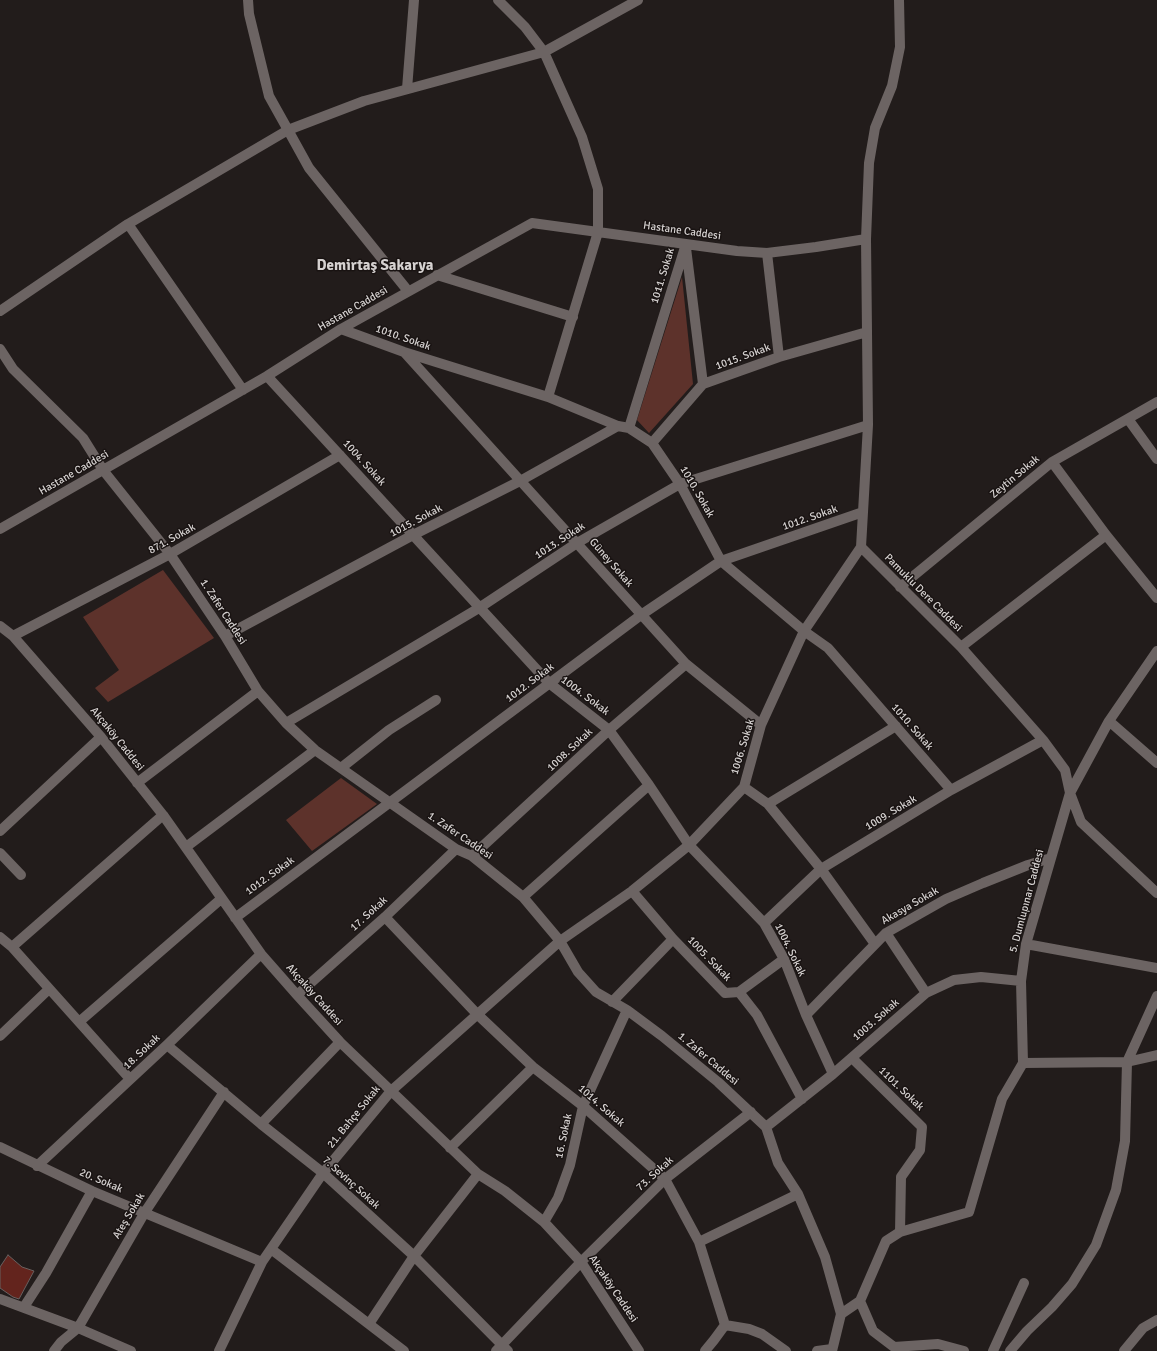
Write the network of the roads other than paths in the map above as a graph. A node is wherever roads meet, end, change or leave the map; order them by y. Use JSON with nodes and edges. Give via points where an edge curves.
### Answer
{"nodes":[{"id":1,"x":248,"y":0,"type":"edge"},
{"id":2,"x":414,"y":0,"type":"edge"},
{"id":3,"x":498,"y":0,"type":"edge"},
{"id":4,"x":638,"y":0,"type":"edge"},
{"id":5,"x":899,"y":0,"type":"edge"},
{"id":6,"x":544,"y":52,"type":"junction"},
{"id":7,"x":407,"y":89,"type":"junction"},
{"id":8,"x":288,"y":130,"type":"junction"},
{"id":9,"x":128,"y":224,"type":"junction"},
{"id":10,"x":598,"y":232,"type":"junction"},
{"id":11,"x":866,"y":239,"type":"junction"},
{"id":12,"x":686,"y":244,"type":"junction"},
{"id":13,"x":767,"y":253,"type":"junction"},
{"id":14,"x":437,"y":275,"type":"junction"},
{"id":15,"x":408,"y":291,"type":"junction"},
{"id":16,"x":0,"y":311,"type":"edge"},
{"id":17,"x":573,"y":317,"type":"junction"},
{"id":18,"x":341,"y":329,"type":"junction"},
{"id":19,"x":867,"y":332,"type":"junction"},
{"id":20,"x":0,"y":349,"type":"edge"},
{"id":21,"x":404,"y":352,"type":"junction"},
{"id":22,"x":779,"y":357,"type":"junction"},
{"id":23,"x":267,"y":376,"type":"junction"},
{"id":24,"x":703,"y":384,"type":"junction"},
{"id":25,"x":243,"y":390,"type":"junction"},
{"id":26,"x":548,"y":397,"type":"junction"},
{"id":27,"x":1157,"y":402,"type":"edge"},
{"id":28,"x":1128,"y":419,"type":"junction"},
{"id":29,"x":868,"y":425,"type":"junction"},
{"id":30,"x":618,"y":426,"type":"junction"},
{"id":31,"x":629,"y":428,"type":"junction"},
{"id":32,"x":652,"y":443,"type":"junction"},
{"id":33,"x":340,"y":455,"type":"junction"},
{"id":34,"x":1157,"y":459,"type":"edge"},
{"id":35,"x":1052,"y":462,"type":"junction"},
{"id":36,"x":103,"y":470,"type":"junction"},
{"id":37,"x":520,"y":481,"type":"junction"},
{"id":38,"x":680,"y":484,"type":"junction"},
{"id":39,"x":864,"y":512,"type":"junction"},
{"id":40,"x":0,"y":528,"type":"edge"},
{"id":41,"x":414,"y":535,"type":"junction"},
{"id":42,"x":1106,"y":535,"type":"junction"},
{"id":43,"x":577,"y":543,"type":"junction"},
{"id":44,"x":861,"y":547,"type":"junction"},
{"id":45,"x":170,"y":554,"type":"junction"},
{"id":46,"x":721,"y":561,"type":"junction"},
{"id":47,"x":900,"y":588,"type":"junction"},
{"id":48,"x":1157,"y":598,"type":"edge"},
{"id":49,"x":479,"y":608,"type":"junction"},
{"id":50,"x":641,"y":615,"type":"junction"},
{"id":51,"x":0,"y":626,"type":"edge"},
{"id":52,"x":804,"y":631,"type":"junction"},
{"id":53,"x":13,"y":636,"type":"junction"},
{"id":54,"x":225,"y":636,"type":"junction"},
{"id":55,"x":960,"y":647,"type":"junction"},
{"id":56,"x":1157,"y":651,"type":"edge"},
{"id":57,"x":686,"y":664,"type":"junction"},
{"id":58,"x":549,"y":683,"type":"junction"},
{"id":59,"x":258,"y":691,"type":"junction"},
{"id":60,"x":436,"y":700,"type":"dead end"},
{"id":61,"x":1109,"y":721,"type":"junction"},
{"id":62,"x":286,"y":723,"type":"junction"},
{"id":63,"x":761,"y":726,"type":"junction"},
{"id":64,"x":896,"y":726,"type":"junction"},
{"id":65,"x":609,"y":730,"type":"junction"},
{"id":66,"x":100,"y":737,"type":"junction"},
{"id":67,"x":1043,"y":740,"type":"junction"},
{"id":68,"x":316,"y":750,"type":"junction"},
{"id":69,"x":1157,"y":763,"type":"edge"},
{"id":70,"x":341,"y":768,"type":"junction"},
{"id":71,"x":137,"y":783,"type":"junction"},
{"id":72,"x":649,"y":785,"type":"junction"},
{"id":73,"x":744,"y":787,"type":"junction"},
{"id":74,"x":951,"y":790,"type":"junction"},
{"id":75,"x":1070,"y":793,"type":"junction"},
{"id":76,"x":390,"y":803,"type":"junction"},
{"id":77,"x":768,"y":804,"type":"junction"},
{"id":78,"x":162,"y":815,"type":"junction"},
{"id":79,"x":0,"y":831,"type":"edge"},
{"id":80,"x":689,"y":845,"type":"junction"},
{"id":81,"x":186,"y":847,"type":"junction"},
{"id":82,"x":456,"y":849,"type":"junction"},
{"id":83,"x":0,"y":853,"type":"edge"},
{"id":84,"x":472,"y":856,"type":"junction"},
{"id":85,"x":1051,"y":858,"type":"junction"},
{"id":86,"x":820,"y":869,"type":"junction"},
{"id":87,"x":21,"y":875,"type":"dead end"},
{"id":88,"x":632,"y":892,"type":"junction"},
{"id":89,"x":1157,"y":892,"type":"edge"},
{"id":90,"x":523,"y":897,"type":"junction"},
{"id":91,"x":221,"y":899,"type":"junction"},
{"id":92,"x":385,"y":917,"type":"junction"},
{"id":93,"x":235,"y":918,"type":"junction"},
{"id":94,"x":764,"y":923,"type":"junction"},
{"id":95,"x":886,"y":933,"type":"junction"},
{"id":96,"x":0,"y":937,"type":"edge"},
{"id":97,"x":673,"y":939,"type":"junction"},
{"id":98,"x":560,"y":941,"type":"junction"},
{"id":99,"x":875,"y":944,"type":"junction"},
{"id":100,"x":1026,"y":944,"type":"junction"},
{"id":101,"x":12,"y":947,"type":"junction"},
{"id":102,"x":261,"y":954,"type":"junction"},
{"id":103,"x":784,"y":959,"type":"junction"},
{"id":104,"x":1157,"y":968,"type":"edge"},
{"id":105,"x":1021,"y":981,"type":"junction"},
{"id":106,"x":49,"y":989,"type":"junction"},
{"id":107,"x":739,"y":992,"type":"junction"},
{"id":108,"x":926,"y":992,"type":"junction"},
{"id":109,"x":297,"y":995,"type":"junction"},
{"id":110,"x":1157,"y":996,"type":"edge"},
{"id":111,"x":612,"y":1002,"type":"junction"},
{"id":112,"x":627,"y":1010,"type":"junction"},
{"id":113,"x":477,"y":1014,"type":"junction"},
{"id":114,"x":806,"y":1014,"type":"junction"},
{"id":115,"x":80,"y":1022,"type":"junction"},
{"id":116,"x":0,"y":1036,"type":"edge"},
{"id":117,"x":340,"y":1042,"type":"junction"},
{"id":118,"x":167,"y":1045,"type":"junction"},
{"id":119,"x":1157,"y":1055,"type":"edge"},
{"id":120,"x":852,"y":1058,"type":"junction"},
{"id":121,"x":1127,"y":1062,"type":"junction"},
{"id":122,"x":1023,"y":1063,"type":"junction"},
{"id":123,"x":533,"y":1067,"type":"junction"},
{"id":124,"x":833,"y":1074,"type":"junction"},
{"id":125,"x":130,"y":1079,"type":"junction"},
{"id":126,"x":391,"y":1091,"type":"junction"},
{"id":127,"x":224,"y":1092,"type":"junction"},
{"id":128,"x":802,"y":1099,"type":"junction"},
{"id":129,"x":583,"y":1106,"type":"junction"},
{"id":130,"x":751,"y":1112,"type":"junction"},
{"id":131,"x":260,"y":1124,"type":"junction"},
{"id":132,"x":766,"y":1127,"type":"junction"},
{"id":133,"x":0,"y":1147,"type":"edge"},
{"id":134,"x":450,"y":1148,"type":"junction"},
{"id":135,"x":37,"y":1166,"type":"junction"},
{"id":136,"x":323,"y":1173,"type":"junction"},
{"id":137,"x":478,"y":1174,"type":"junction"},
{"id":138,"x":665,"y":1179,"type":"junction"},
{"id":139,"x":92,"y":1191,"type":"junction"},
{"id":140,"x":798,"y":1194,"type":"junction"},
{"id":141,"x":145,"y":1212,"type":"junction"},
{"id":142,"x":544,"y":1222,"type":"junction"},
{"id":143,"x":900,"y":1232,"type":"junction"},
{"id":144,"x":699,"y":1242,"type":"junction"},
{"id":145,"x":271,"y":1249,"type":"junction"},
{"id":146,"x":414,"y":1256,"type":"junction"},
{"id":147,"x":262,"y":1262,"type":"junction"},
{"id":148,"x":581,"y":1262,"type":"junction"},
{"id":149,"x":1024,"y":1283,"type":"dead end"},
{"id":150,"x":0,"y":1299,"type":"edge"},
{"id":151,"x":860,"y":1301,"type":"junction"},
{"id":152,"x":24,"y":1307,"type":"junction"},
{"id":153,"x":841,"y":1314,"type":"junction"},
{"id":154,"x":1157,"y":1320,"type":"edge"},
{"id":155,"x":369,"y":1324,"type":"junction"},
{"id":156,"x":725,"y":1325,"type":"junction"},
{"id":157,"x":78,"y":1328,"type":"junction"},
{"id":158,"x":502,"y":1349,"type":"edge"},
{"id":159,"x":894,"y":1349,"type":"edge"},
{"id":160,"x":832,"y":1350,"type":"edge"},
{"id":161,"x":54,"y":1351,"type":"edge"},
{"id":162,"x":131,"y":1351,"type":"edge"},
{"id":163,"x":219,"y":1351,"type":"edge"},
{"id":164,"x":404,"y":1351,"type":"edge"},
{"id":165,"x":639,"y":1351,"type":"edge"},
{"id":166,"x":705,"y":1351,"type":"edge"},
{"id":167,"x":786,"y":1351,"type":"edge"},
{"id":168,"x":817,"y":1351,"type":"edge"},
{"id":169,"x":964,"y":1351,"type":"edge"},
{"id":170,"x":994,"y":1351,"type":"edge"},
{"id":171,"x":1010,"y":1351,"type":"edge"},
{"id":172,"x":1124,"y":1351,"type":"edge"}],
"edges":[{"from":1,"to":8,"type":"street","via":[[249,14],[269,96]]},
{"from":2,"to":7,"type":"street"},
{"from":3,"to":6,"type":"street","via":[[525,27]]},
{"from":4,"to":6,"type":"street"},
{"from":5,"to":11,"type":"street","via":[[900,47],[892,86],[875,128],[869,163]]},
{"from":6,"to":7,"type":"street"},
{"from":6,"to":10,"type":"street","via":[[582,137],[598,189]]},
{"from":7,"to":8,"type":"street","via":[[364,101]]},
{"from":8,"to":9,"type":"street"},
{"from":8,"to":15,"type":"street","via":[[309,168]]},
{"from":9,"to":16,"type":"street"},
{"from":9,"to":25,"type":"street"},
{"from":10,"to":12,"type":"street","name":"Hastane Caddesi"},
{"from":10,"to":14,"type":"street","name":"Hastane Caddesi","via":[[532,222]]},
{"from":10,"to":17,"type":"street"},
{"from":11,"to":13,"type":"street","name":"Hastane Caddesi"},
{"from":11,"to":19,"type":"street"},
{"from":12,"to":13,"type":"street","name":"Hastane Caddesi"},
{"from":12,"to":24,"type":"street","name":"1011. Sokak"},
{"from":12,"to":31,"type":"street","name":"1011. Sokak"},
{"from":13,"to":22,"type":"street"},
{"from":14,"to":15,"type":"street","name":"Hastane Caddesi"},
{"from":14,"to":17,"type":"street"},
{"from":15,"to":18,"type":"street","name":"Hastane Caddesi"},
{"from":17,"to":26,"type":"street"},
{"from":18,"to":21,"type":"street","name":"1010. Sokak"},
{"from":18,"to":23,"type":"street","name":"Hastane Caddesi"},
{"from":19,"to":22,"type":"street","name":"1015. Sokak"},
{"from":19,"to":29,"type":"street"},
{"from":20,"to":36,"type":"street","name":"1. Zafer Caddesi","via":[[13,368],[83,438]]},
{"from":21,"to":26,"type":"street","name":"1010. Sokak"},
{"from":21,"to":37,"type":"street","name":"Güney Sokak"},
{"from":22,"to":24,"type":"street","name":"1015. Sokak"},
{"from":23,"to":25,"type":"street","name":"Hastane Caddesi"},
{"from":23,"to":33,"type":"street","name":"1004. Sokak"},
{"from":24,"to":32,"type":"street","name":"1015. Sokak"},
{"from":25,"to":36,"type":"street","name":"Hastane Caddesi"},
{"from":26,"to":30,"type":"street","name":"1010. Sokak"},
{"from":27,"to":28,"type":"street","name":"Zeytin Sokak"},
{"from":28,"to":34,"type":"street"},
{"from":28,"to":35,"type":"street","name":"Zeytin Sokak"},
{"from":29,"to":38,"type":"street","name":"1013. Sokak"},
{"from":29,"to":39,"type":"street"},
{"from":30,"to":31,"type":"street","name":"1010. Sokak"},
{"from":30,"to":37,"type":"street","name":"1015. Sokak"},
{"from":31,"to":32,"type":"street","name":"1010. Sokak"},
{"from":32,"to":38,"type":"street","name":"1010. Sokak"},
{"from":33,"to":41,"type":"street","name":"1004. Sokak"},
{"from":33,"to":45,"type":"street","name":"871. Sokak"},
{"from":35,"to":42,"type":"street"},
{"from":35,"to":47,"type":"street","name":"Zeytin Sokak"},
{"from":36,"to":40,"type":"street","name":"Hastane Caddesi"},
{"from":36,"to":45,"type":"street","name":"1. Zafer Caddesi"},
{"from":37,"to":41,"type":"street","name":"1015. Sokak"},
{"from":37,"to":43,"type":"street","name":"Güney Sokak"},
{"from":38,"to":43,"type":"street","name":"1013. Sokak"},
{"from":38,"to":46,"type":"street","name":"1010. Sokak"},
{"from":39,"to":44,"type":"street"},
{"from":39,"to":46,"type":"street","name":"1012. Sokak"},
{"from":41,"to":49,"type":"street","name":"1004. Sokak"},
{"from":41,"to":54,"type":"street","name":"1015. Sokak"},
{"from":42,"to":48,"type":"street"},
{"from":42,"to":55,"type":"street"},
{"from":43,"to":49,"type":"street","name":"1013. Sokak"},
{"from":43,"to":50,"type":"street","name":"Güney Sokak"},
{"from":44,"to":47,"type":"street","name":"Pamuklu Dere Caddesi"},
{"from":44,"to":52,"type":"street","name":"1006. Sokak"},
{"from":45,"to":53,"type":"street","name":"871. Sokak"},
{"from":45,"to":54,"type":"street","name":"1. Zafer Caddesi"},
{"from":46,"to":50,"type":"street","name":"1012. Sokak"},
{"from":46,"to":52,"type":"street","name":"1010. Sokak"},
{"from":47,"to":55,"type":"street","name":"Pamuklu Dere Caddesi"},
{"from":49,"to":58,"type":"street","name":"1004. Sokak"},
{"from":49,"to":62,"type":"street","name":"1013. Sokak"},
{"from":50,"to":57,"type":"street","name":"Güney Sokak"},
{"from":50,"to":58,"type":"street","name":"1012. Sokak"},
{"from":51,"to":53,"type":"street","name":"Akçaköy Caddesi"},
{"from":52,"to":63,"type":"street","name":"1006. Sokak"},
{"from":52,"to":64,"type":"street","name":"1010. Sokak","via":[[828,648]]},
{"from":53,"to":66,"type":"street","name":"Akçaköy Caddesi"},
{"from":54,"to":59,"type":"street","name":"1. Zafer Caddesi"},
{"from":55,"to":67,"type":"street","name":"Pamuklu Dere Caddesi"},
{"from":56,"to":61,"type":"street","name":"5. Dumlupınar Caddesi"},
{"from":57,"to":63,"type":"street","name":"Güney Sokak"},
{"from":57,"to":65,"type":"street","name":"1008. Sokak"},
{"from":58,"to":65,"type":"street","name":"1004. Sokak"},
{"from":58,"to":76,"type":"street","name":"1012. Sokak"},
{"from":59,"to":62,"type":"street","name":"1. Zafer Caddesi"},
{"from":59,"to":71,"type":"street"},
{"from":60,"to":70,"type":"street","via":[[389,730]]},
{"from":61,"to":69,"type":"street"},
{"from":61,"to":75,"type":"street","name":"5. Dumlupınar Caddesi"},
{"from":62,"to":68,"type":"street","name":"1. Zafer Caddesi"},
{"from":63,"to":73,"type":"street","name":"1006. Sokak"},
{"from":64,"to":74,"type":"street","name":"1010. Sokak"},
{"from":64,"to":77,"type":"street"},
{"from":65,"to":72,"type":"street","name":"1004. Sokak"},
{"from":65,"to":84,"type":"street","name":"1008. Sokak"},
{"from":66,"to":71,"type":"street","name":"Akçaköy Caddesi"},
{"from":66,"to":79,"type":"street"},
{"from":67,"to":74,"type":"street","name":"1009. Sokak"},
{"from":67,"to":75,"type":"street","name":"Pamuklu Dere Caddesi","via":[[1064,770]]},
{"from":68,"to":70,"type":"street","name":"1. Zafer Caddesi"},
{"from":68,"to":81,"type":"street"},
{"from":70,"to":76,"type":"street","name":"1. Zafer Caddesi"},
{"from":71,"to":78,"type":"street","name":"Akçaköy Caddesi"},
{"from":72,"to":80,"type":"street","name":"1004. Sokak"},
{"from":72,"to":90,"type":"street"},
{"from":73,"to":77,"type":"street"},
{"from":73,"to":80,"type":"street","name":"1006. Sokak"},
{"from":74,"to":86,"type":"street","name":"1009. Sokak"},
{"from":75,"to":85,"type":"street","name":"5. Dumlupınar Caddesi"},
{"from":75,"to":89,"type":"street","name":"Pamuklu Dere Caddesi","via":[[1081,822]]},
{"from":76,"to":82,"type":"street","name":"1. Zafer Caddesi"},
{"from":76,"to":93,"type":"street","name":"1012. Sokak"},
{"from":77,"to":86,"type":"street"},
{"from":78,"to":81,"type":"street","name":"Akçaköy Caddesi"},
{"from":78,"to":101,"type":"street"},
{"from":80,"to":88,"type":"street","name":"1006. Sokak"},
{"from":80,"to":94,"type":"street","name":"1004. Sokak"},
{"from":81,"to":91,"type":"street","name":"Akçaköy Caddesi"},
{"from":82,"to":84,"type":"street","name":"1. Zafer Caddesi"},
{"from":82,"to":92,"type":"street","name":"17. Sokak"},
{"from":83,"to":87,"type":"street"},
{"from":84,"to":90,"type":"street","name":"1. Zafer Caddesi"},
{"from":85,"to":95,"type":"street","name":"Akasya Sokak","via":[[989,880],[946,899]]},
{"from":85,"to":100,"type":"street","name":"5. Dumlupınar Caddesi"},
{"from":86,"to":94,"type":"street","name":"1009. Sokak"},
{"from":86,"to":99,"type":"street"},
{"from":88,"to":97,"type":"street","name":"1005. Sokak"},
{"from":88,"to":98,"type":"street","name":"1006. Sokak"},
{"from":90,"to":98,"type":"street","name":"1. Zafer Caddesi"},
{"from":91,"to":93,"type":"street","name":"Akçaköy Caddesi"},
{"from":91,"to":115,"type":"street"},
{"from":92,"to":109,"type":"street","name":"17. Sokak"},
{"from":92,"to":113,"type":"street","name":"1014. Sokak"},
{"from":93,"to":102,"type":"street","name":"Akçaköy Caddesi"},
{"from":94,"to":103,"type":"street","name":"1004. Sokak"},
{"from":95,"to":99,"type":"street","name":"Akasya Sokak"},
{"from":95,"to":108,"type":"street"},
{"from":96,"to":101,"type":"street"},
{"from":97,"to":107,"type":"street","name":"1005. Sokak","via":[[725,993]]},
{"from":97,"to":111,"type":"street"},
{"from":98,"to":111,"type":"street","name":"1. Zafer Caddesi","via":[[578,972],[596,992]]},
{"from":98,"to":113,"type":"street","name":"21. Bahçe Sokak"},
{"from":99,"to":114,"type":"street","name":"Akasya Sokak"},
{"from":100,"to":104,"type":"street"},
{"from":100,"to":105,"type":"street","name":"5. Dumlupınar Caddesi"},
{"from":101,"to":106,"type":"street"},
{"from":102,"to":109,"type":"street","name":"Akçaköy Caddesi"},
{"from":102,"to":118,"type":"street","name":"18. Sokak"},
{"from":103,"to":107,"type":"street"},
{"from":103,"to":114,"type":"street","name":"1004. Sokak"},
{"from":105,"to":108,"type":"street","name":"1003. Sokak","via":[[981,977],[954,980]]},
{"from":105,"to":122,"type":"street","name":"5. Dumlupınar Caddesi"},
{"from":106,"to":115,"type":"street"},
{"from":106,"to":116,"type":"street"},
{"from":107,"to":128,"type":"street","name":"1005. Sokak","via":[[757,1015]]},
{"from":108,"to":120,"type":"street","name":"1003. Sokak"},
{"from":109,"to":117,"type":"street","name":"Akçaköy Caddesi"},
{"from":110,"to":121,"type":"street"},
{"from":111,"to":112,"type":"street","name":"1. Zafer Caddesi"},
{"from":112,"to":129,"type":"street","name":"16. Sokak"},
{"from":112,"to":130,"type":"street","name":"1. Zafer Caddesi","via":[[718,1082]]},
{"from":113,"to":123,"type":"street","name":"1014. Sokak"},
{"from":113,"to":126,"type":"street","name":"21. Bahçe Sokak"},
{"from":114,"to":124,"type":"street","name":"1004. Sokak"},
{"from":115,"to":125,"type":"street"},
{"from":117,"to":126,"type":"street","name":"Akçaköy Caddesi"},
{"from":117,"to":131,"type":"street"},
{"from":118,"to":125,"type":"street","name":"18. Sokak"},
{"from":118,"to":127,"type":"street","name":"7. Sevinç Sokak"},
{"from":119,"to":121,"type":"street"},
{"from":120,"to":124,"type":"street","name":"1003. Sokak"},
{"from":120,"to":143,"type":"street","name":"1101. Sokak","via":[[922,1127],[920,1150],[901,1178]]},
{"from":121,"to":122,"type":"street"},
{"from":121,"to":171,"type":"street","via":[[1125,1141],[1116,1190],[1096,1245],[1072,1284]]},
{"from":122,"to":143,"type":"street","via":[[1002,1099],[969,1212]]},
{"from":123,"to":129,"type":"street","name":"1014. Sokak"},
{"from":123,"to":134,"type":"street"},
{"from":124,"to":128,"type":"street","name":"1003. Sokak"},
{"from":125,"to":135,"type":"street","name":"18. Sokak"},
{"from":126,"to":134,"type":"street","name":"Akçaköy Caddesi"},
{"from":126,"to":136,"type":"street","name":"21. Bahçe Sokak"},
{"from":127,"to":131,"type":"street","name":"7. Sevinç Sokak"},
{"from":127,"to":141,"type":"street","name":"Ateş Sokak"},
{"from":128,"to":132,"type":"street","name":"1003. Sokak"},
{"from":129,"to":138,"type":"street","name":"1014. Sokak"},
{"from":129,"to":142,"type":"street","name":"16. Sokak","via":[[570,1165],[558,1198]]},
{"from":130,"to":132,"type":"street","name":"1. Zafer Caddesi"},
{"from":130,"to":138,"type":"street","name":"73. Sokak"},
{"from":131,"to":136,"type":"street","name":"7. Sevinç Sokak"},
{"from":132,"to":140,"type":"street","name":"1. Zafer Caddesi","via":[[778,1164]]},
{"from":133,"to":135,"type":"street","name":"20. Sokak"},
{"from":134,"to":137,"type":"street","name":"Akçaköy Caddesi"},
{"from":135,"to":139,"type":"street","name":"20. Sokak"},
{"from":136,"to":145,"type":"street","name":"21. Bahçe Sokak"},
{"from":136,"to":146,"type":"street","name":"7. Sevinç Sokak"},
{"from":137,"to":142,"type":"street","name":"Akçaköy Caddesi","via":[[505,1191]]},
{"from":137,"to":146,"type":"street"},
{"from":138,"to":144,"type":"street","name":"1014. Sokak"},
{"from":138,"to":148,"type":"street","name":"73. Sokak"},
{"from":139,"to":141,"type":"street","name":"20. Sokak"},
{"from":139,"to":152,"type":"street"},
{"from":140,"to":144,"type":"street"},
{"from":140,"to":153,"type":"street","name":"1. Zafer Caddesi","via":[[825,1257]]},
{"from":141,"to":147,"type":"street","name":"20. Sokak"},
{"from":141,"to":157,"type":"street","name":"Ateş Sokak"},
{"from":142,"to":148,"type":"street","name":"Akçaköy Caddesi"},
{"from":143,"to":151,"type":"street","via":[[886,1241]]},
{"from":144,"to":156,"type":"street","name":"1014. Sokak"},
{"from":145,"to":147,"type":"street","name":"21. Bahçe Sokak"},
{"from":145,"to":155,"type":"street"},
{"from":146,"to":155,"type":"street"},
{"from":146,"to":158,"type":"street","name":"7. Sevinç Sokak"},
{"from":147,"to":163,"type":"street","name":"21. Bahçe Sokak"},
{"from":148,"to":158,"type":"street","name":"73. Sokak"},
{"from":148,"to":165,"type":"street","name":"Akçaköy Caddesi"},
{"from":149,"to":170,"type":"street"},
{"from":150,"to":152,"type":"street"},
{"from":151,"to":153,"type":"street"},
{"from":151,"to":159,"type":"street","via":[[873,1331]]},
{"from":152,"to":157,"type":"street"},
{"from":153,"to":160,"type":"street"},
{"from":154,"to":172,"type":"street","via":[[1143,1328]]},
{"from":155,"to":164,"type":"street"},
{"from":156,"to":166,"type":"street"},
{"from":156,"to":167,"type":"street","via":[[762,1334]]},
{"from":157,"to":161,"type":"street","name":"Ateş Sokak"},
{"from":157,"to":162,"type":"street"},
{"from":159,"to":169,"type":"street","via":[[938,1344]]},
{"from":160,"to":168,"type":"street"}]}
